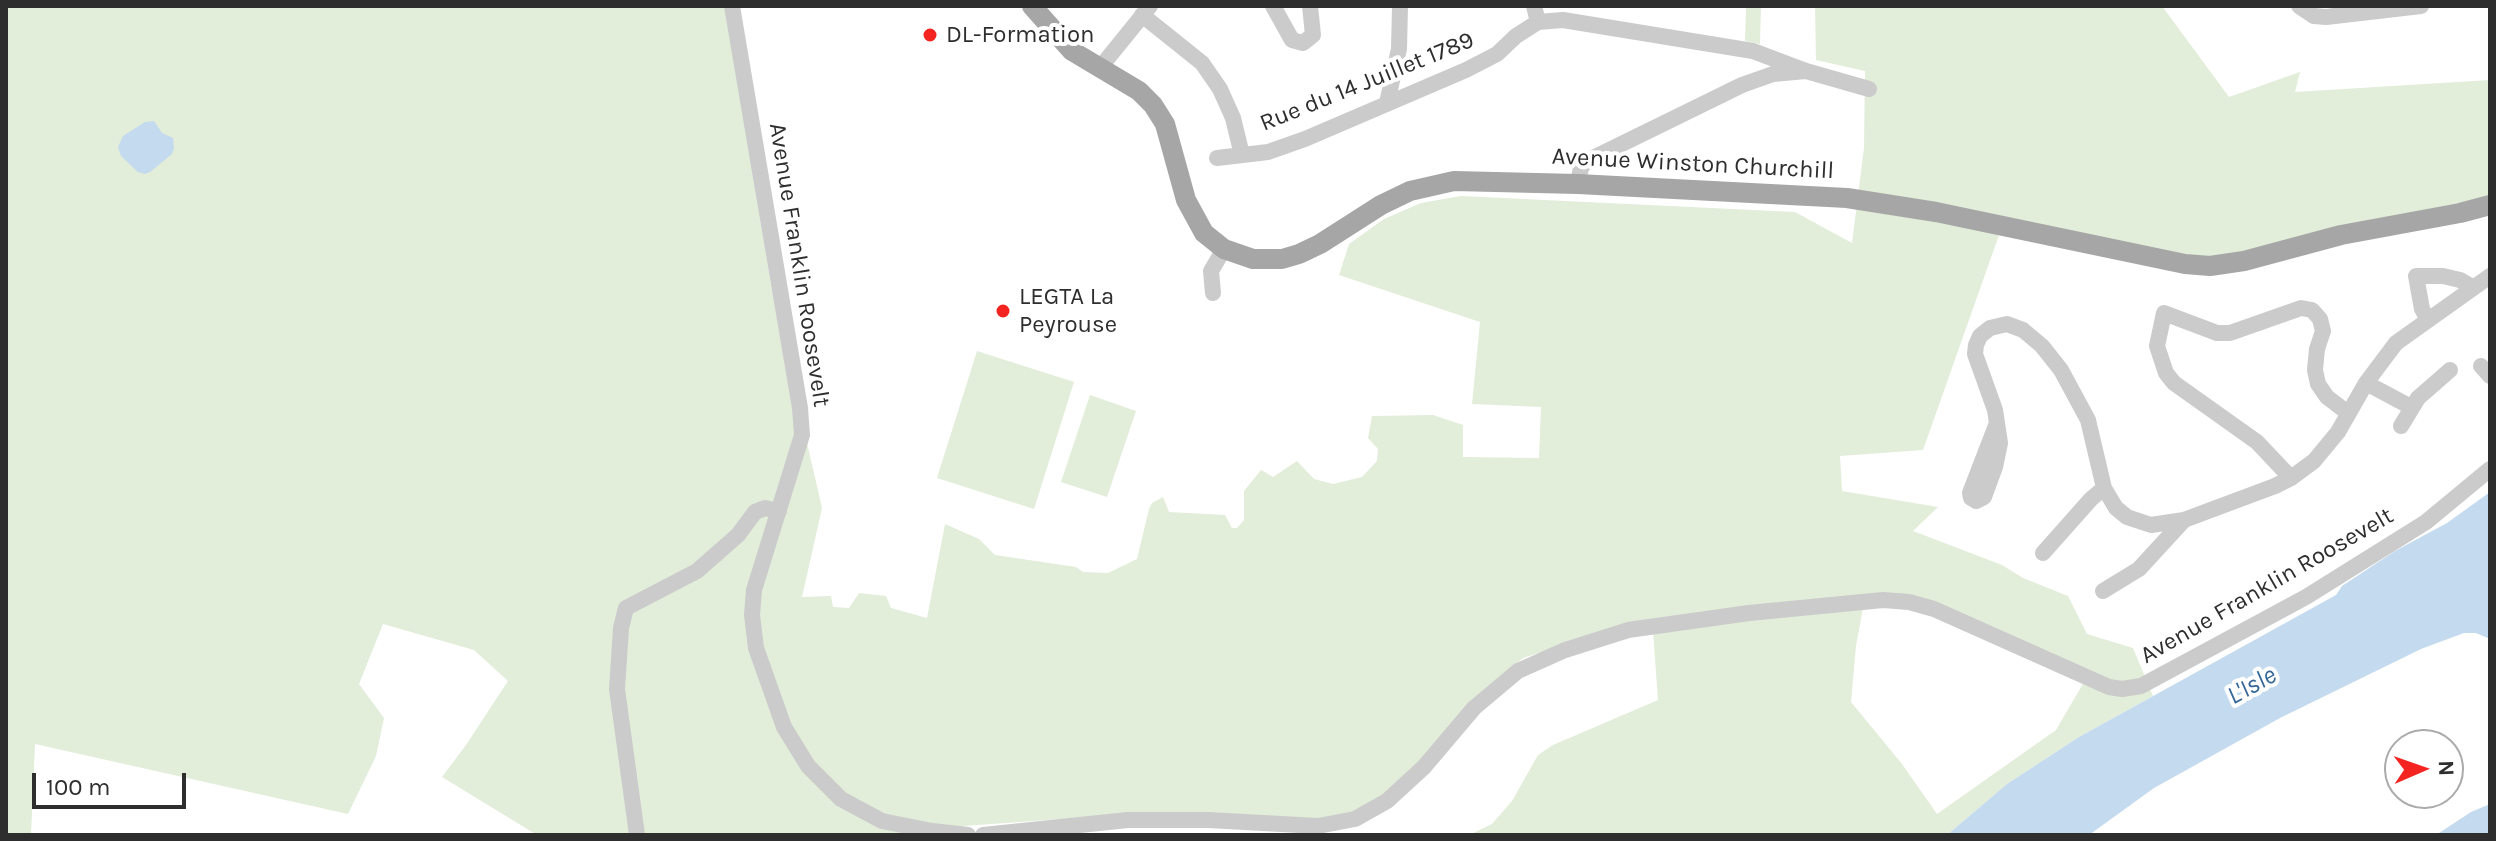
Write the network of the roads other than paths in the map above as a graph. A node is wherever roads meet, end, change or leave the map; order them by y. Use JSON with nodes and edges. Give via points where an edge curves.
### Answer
{"nodes":[{"id":1,"x":732,"y":6,"type":"edge"},
{"id":2,"x":1032,"y":6,"type":"edge"},
{"id":3,"x":1273,"y":6,"type":"edge"},
{"id":4,"x":1310,"y":6,"type":"edge"},
{"id":5,"x":1400,"y":6,"type":"edge"},
{"id":6,"x":2299,"y":6,"type":"edge"},
{"id":7,"x":2421,"y":6,"type":"edge"},
{"id":8,"x":1146,"y":10,"type":"edge"},
{"id":9,"x":1536,"y":14,"type":"edge"},
{"id":10,"x":1099,"y":69,"type":"junction"},
{"id":11,"x":1806,"y":71,"type":"junction"},
{"id":12,"x":1869,"y":89,"type":"dead end"},
{"id":13,"x":1387,"y":103,"type":"junction"},
{"id":14,"x":1242,"y":155,"type":"junction"},
{"id":15,"x":1217,"y":158,"type":"dead end"},
{"id":16,"x":1578,"y":184,"type":"junction"},
{"id":17,"x":2490,"y":205,"type":"edge"},
{"id":18,"x":1224,"y":249,"type":"junction"},
{"id":19,"x":2490,"y":276,"type":"edge"},
{"id":20,"x":2472,"y":287,"type":"junction"},
{"id":21,"x":1213,"y":293,"type":"dead end"},
{"id":22,"x":2428,"y":320,"type":"junction"},
{"id":23,"x":2450,"y":370,"type":"dead end"},
{"id":24,"x":2366,"y":383,"type":"junction"},
{"id":25,"x":2411,"y":407,"type":"junction"},
{"id":26,"x":2348,"y":413,"type":"junction"},
{"id":27,"x":1997,"y":423,"type":"dead end"},
{"id":28,"x":2401,"y":426,"type":"dead end"},
{"id":29,"x":2490,"y":469,"type":"edge"},
{"id":30,"x":2291,"y":478,"type":"junction"},
{"id":31,"x":2104,"y":488,"type":"junction"},
{"id":32,"x":779,"y":511,"type":"junction"},
{"id":33,"x":2184,"y":520,"type":"junction"},
{"id":34,"x":2043,"y":553,"type":"dead end"},
{"id":35,"x":2103,"y":591,"type":"dead end"},
{"id":36,"x":1128,"y":827,"type":"edge"},
{"id":37,"x":637,"y":835,"type":"edge"},
{"id":38,"x":968,"y":835,"type":"edge"},
{"id":39,"x":983,"y":835,"type":"edge"}],
"edges":[{"from":1,"to":32,"type":"street","name":"Avenue Franklin Roosevelt","via":[[800,408],[802,435]]},
{"from":2,"to":10,"type":"main road","via":[[1064,43]]},
{"from":3,"to":4,"type":"street","via":[[1292,40],[1303,43],[1313,35]]},
{"from":5,"to":13,"type":"street","via":[[1399,49]]},
{"from":6,"to":7,"type":"street","via":[[2326,17]]},
{"from":8,"to":10,"type":"street"},
{"from":8,"to":14,"type":"street","via":[[1202,63],[1220,89]]},
{"from":9,"to":11,"type":"street","name":"Rue du 14 Juillet 1789","via":[[1753,51]]},
{"from":9,"to":13,"type":"street","name":"Rue du 14 Juillet 1789","via":[[1497,54]]},
{"from":10,"to":18,"type":"main road","via":[[1139,91],[1161,116],[1190,211],[1204,233]]},
{"from":11,"to":12,"type":"street","name":"Rue du 14 Juillet 1789"},
{"from":11,"to":16,"type":"street","via":[[1773,74],[1742,85],[1589,160],[1581,167]]},
{"from":13,"to":14,"type":"street","name":"Rue du 14 Juillet 1789","via":[[1282,149]]},
{"from":14,"to":15,"type":"street","name":"Rue du 14 Juillet 1789"},
{"from":16,"to":17,"type":"main road","name":"Avenue Winston Churchill","via":[[1872,200],[2210,266]]},
{"from":16,"to":18,"type":"main road","name":"Avenue Winston Churchill","via":[[1432,185],[1381,205],[1299,254],[1253,259]]},
{"from":18,"to":21,"type":"street","via":[[1210,274]]},
{"from":19,"to":20,"type":"street"},
{"from":20,"to":22,"type":"street"},
{"from":20,"to":22,"type":"street","via":[[2443,276],[2416,276]]},
{"from":22,"to":24,"type":"street","via":[[2396,343]]},
{"from":23,"to":25,"type":"street"},
{"from":24,"to":25,"type":"street"},
{"from":24,"to":26,"type":"street"},
{"from":25,"to":28,"type":"street"},
{"from":26,"to":30,"type":"street","via":[[2314,461]]},
{"from":26,"to":30,"type":"street","via":[[2318,384],[2315,370],[2323,331],[2312,310],[2301,308],[2230,333],[2164,313],[2157,346],[2174,383],[2257,442]]},
{"from":27,"to":31,"type":"street","via":[[1975,354],[1980,336],[2007,324],[2042,346],[2061,370],[2088,420]]},
{"from":29,"to":36,"type":"street","name":"Avenue Franklin Roosevelt","via":[[2426,522],[2306,597],[2141,686],[2109,687],[1909,602],[1734,615],[1628,630],[1518,671],[1474,708],[1387,801],[1355,819],[1318,826],[1208,820]]},
{"from":30,"to":33,"type":"street"},
{"from":31,"to":33,"type":"street","via":[[2116,508],[2140,523]]},
{"from":31,"to":34,"type":"street"},
{"from":32,"to":37,"type":"street","via":[[755,512],[738,535],[697,571],[626,608],[617,689]]},
{"from":32,"to":38,"type":"street","name":"Avenue Franklin Roosevelt","via":[[754,590],[752,615],[756,648],[784,727],[808,766],[841,799],[882,821]]},
{"from":33,"to":35,"type":"street","via":[[2139,569]]},
{"from":36,"to":39,"type":"street","name":"Avenue Franklin Roosevelt"}]}
